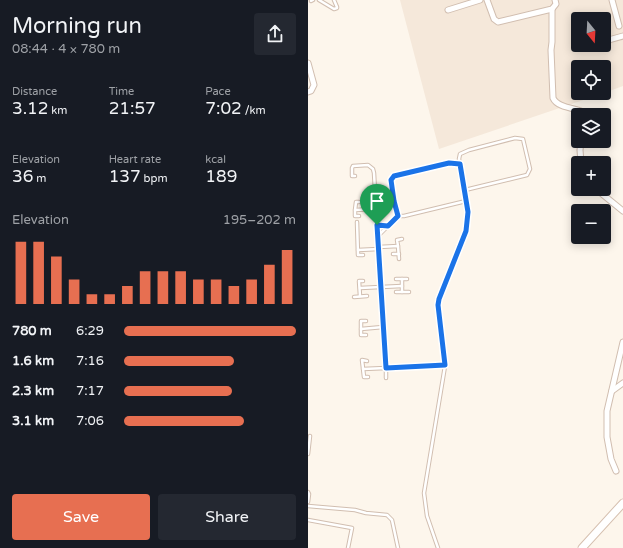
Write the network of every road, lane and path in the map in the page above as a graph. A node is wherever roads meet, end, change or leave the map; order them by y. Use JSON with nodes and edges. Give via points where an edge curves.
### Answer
{"nodes":[{"id":1,"x":319,"y":0,"type":"edge"},
{"id":2,"x":334,"y":0,"type":"edge"},
{"id":3,"x":480,"y":0,"type":"edge"},
{"id":4,"x":487,"y":0,"type":"edge"},
{"id":5,"x":555,"y":0,"type":"edge"},
{"id":6,"x":612,"y":0,"type":"edge"},
{"id":7,"x":552,"y":9,"type":"junction"},
{"id":8,"x":448,"y":10,"type":"dead end"},
{"id":9,"x":619,"y":26,"type":"dead end"},
{"id":10,"x":623,"y":36,"type":"edge"},
{"id":11,"x":611,"y":39,"type":"edge"},
{"id":12,"x":308,"y":63,"type":"edge"},
{"id":13,"x":308,"y":92,"type":"edge"},
{"id":14,"x":571,"y":108,"type":"edge"},
{"id":15,"x":460,"y":164,"type":"junction"},
{"id":16,"x":355,"y":176,"type":"dead end"},
{"id":17,"x":465,"y":190,"type":"junction"},
{"id":18,"x":605,"y":196,"type":"edge"},
{"id":19,"x":466,"y":201,"type":"junction"},
{"id":20,"x":359,"y":202,"type":"dead end"},
{"id":21,"x":376,"y":209,"type":"junction"},
{"id":22,"x":355,"y":210,"type":"junction"},
{"id":23,"x":623,"y":211,"type":"edge"},
{"id":24,"x":359,"y":216,"type":"dead end"},
{"id":25,"x":398,"y":216,"type":"junction"},
{"id":26,"x":357,"y":222,"type":"dead end"},
{"id":27,"x":377,"y":225,"type":"junction"},
{"id":28,"x":388,"y":226,"type":"junction"},
{"id":29,"x":378,"y":236,"type":"junction"},
{"id":30,"x":402,"y":240,"type":"dead end"},
{"id":31,"x":398,"y":246,"type":"junction"},
{"id":32,"x":379,"y":248,"type":"junction"},
{"id":33,"x":358,"y":250,"type":"junction"},
{"id":34,"x":393,"y":254,"type":"dead end"},
{"id":35,"x":399,"y":254,"type":"junction"},
{"id":36,"x":362,"y":255,"type":"dead end"},
{"id":37,"x":399,"y":259,"type":"dead end"},
{"id":38,"x":407,"y":278,"type":"dead end"},
{"id":39,"x":402,"y":279,"type":"junction"},
{"id":40,"x":396,"y":280,"type":"dead end"},
{"id":41,"x":363,"y":281,"type":"dead end"},
{"id":42,"x":402,"y":286,"type":"junction"},
{"id":43,"x":380,"y":287,"type":"junction"},
{"id":44,"x":360,"y":288,"type":"junction"},
{"id":45,"x":396,"y":292,"type":"dead end"},
{"id":46,"x":402,"y":292,"type":"junction"},
{"id":47,"x":409,"y":292,"type":"dead end"},
{"id":48,"x":360,"y":296,"type":"junction"},
{"id":49,"x":367,"y":296,"type":"dead end"},
{"id":50,"x":354,"y":297,"type":"dead end"},
{"id":51,"x":366,"y":321,"type":"dead end"},
{"id":52,"x":383,"y":327,"type":"junction"},
{"id":53,"x":361,"y":329,"type":"junction"},
{"id":54,"x":366,"y":335,"type":"dead end"},
{"id":55,"x":623,"y":342,"type":"edge"},
{"id":56,"x":621,"y":359,"type":"edge"},
{"id":57,"x":367,"y":361,"type":"dead end"},
{"id":58,"x":445,"y":365,"type":"junction"},
{"id":59,"x":386,"y":368,"type":"junction"},
{"id":60,"x":363,"y":369,"type":"junction"},
{"id":61,"x":368,"y":377,"type":"dead end"},
{"id":62,"x":386,"y":378,"type":"dead end"},
{"id":63,"x":623,"y":383,"type":"edge"},
{"id":64,"x":612,"y":391,"type":"junction"},
{"id":65,"x":310,"y":436,"type":"dead end"},
{"id":66,"x":308,"y":454,"type":"edge"},
{"id":67,"x":616,"y":471,"type":"dead end"},
{"id":68,"x":308,"y":492,"type":"edge"},
{"id":69,"x":308,"y":502,"type":"edge"},
{"id":70,"x":623,"y":503,"type":"edge"},
{"id":71,"x":308,"y":506,"type":"edge"},
{"id":72,"x":308,"y":520,"type":"edge"},
{"id":73,"x":348,"y":548,"type":"edge"},
{"id":74,"x":398,"y":548,"type":"edge"},
{"id":75,"x":438,"y":548,"type":"edge"},
{"id":76,"x":582,"y":548,"type":"edge"}],
"edges":[{"from":1,"to":2,"type":"lane","via":[[334,9],[337,6]]},
{"from":3,"to":8,"type":"street"},
{"from":4,"to":7,"type":"street","via":[[494,19],[498,22]]},
{"from":5,"to":7,"type":"street","via":[[556,4]]},
{"from":6,"to":9,"type":"street"},
{"from":7,"to":14,"type":"street","via":[[553,98],[558,104]]},
{"from":10,"to":11,"type":"street"},
{"from":12,"to":13,"type":"street","via":[[314,85]]},
{"from":15,"to":17,"type":"lane"},
{"from":15,"to":17,"type":"lane","via":[[460,154],[515,138],[523,140],[530,169],[527,175]]},
{"from":15,"to":25,"type":"lane","via":[[449,163],[394,176],[391,180]]},
{"from":16,"to":21,"type":"lane","via":[[352,176],[353,166],[368,165],[373,169]]},
{"from":17,"to":19,"type":"lane"},
{"from":18,"to":23,"type":"street"},
{"from":19,"to":25,"type":"lane"},
{"from":19,"to":58,"type":"lane","via":[[466,231],[438,305]]},
{"from":20,"to":22,"type":"lane","via":[[356,202]]},
{"from":21,"to":22,"type":"lane"},
{"from":21,"to":27,"type":"lane"},
{"from":22,"to":24,"type":"lane","via":[[355,216]]},
{"from":25,"to":28,"type":"lane"},
{"from":26,"to":33,"type":"lane"},
{"from":27,"to":28,"type":"lane"},
{"from":27,"to":29,"type":"lane"},
{"from":28,"to":29,"type":"lane"},
{"from":29,"to":32,"type":"lane"},
{"from":30,"to":31,"type":"lane","via":[[397,240]]},
{"from":31,"to":32,"type":"lane"},
{"from":31,"to":35,"type":"lane"},
{"from":32,"to":33,"type":"lane"},
{"from":32,"to":43,"type":"lane"},
{"from":33,"to":36,"type":"lane","via":[[358,255]]},
{"from":34,"to":35,"type":"lane"},
{"from":35,"to":37,"type":"lane"},
{"from":38,"to":39,"type":"lane"},
{"from":39,"to":40,"type":"lane"},
{"from":39,"to":42,"type":"lane"},
{"from":41,"to":44,"type":"lane","via":[[359,282]]},
{"from":42,"to":43,"type":"lane"},
{"from":42,"to":46,"type":"lane"},
{"from":43,"to":44,"type":"lane"},
{"from":43,"to":52,"type":"lane"},
{"from":44,"to":48,"type":"lane"},
{"from":45,"to":46,"type":"lane"},
{"from":46,"to":47,"type":"lane"},
{"from":48,"to":49,"type":"lane"},
{"from":48,"to":50,"type":"lane"},
{"from":51,"to":53,"type":"lane","via":[[361,321]]},
{"from":52,"to":53,"type":"lane"},
{"from":52,"to":59,"type":"lane"},
{"from":53,"to":54,"type":"lane","via":[[361,335]]},
{"from":55,"to":56,"type":"street"},
{"from":56,"to":64,"type":"street"},
{"from":57,"to":60,"type":"lane","via":[[362,360]]},
{"from":58,"to":59,"type":"lane"},
{"from":58,"to":75,"type":"lane","via":[[424,493],[427,516]]},
{"from":59,"to":60,"type":"lane"},
{"from":59,"to":62,"type":"lane"},
{"from":60,"to":61,"type":"lane","via":[[364,377]]},
{"from":63,"to":64,"type":"street"},
{"from":64,"to":67,"type":"street","via":[[607,411],[608,437],[611,459]]},
{"from":65,"to":66,"type":"lane"},
{"from":68,"to":69,"type":"lane"},
{"from":70,"to":76,"type":"street"},
{"from":71,"to":74,"type":"lane","via":[[387,515],[392,520]]},
{"from":72,"to":73,"type":"lane","via":[[352,528]]}]}
